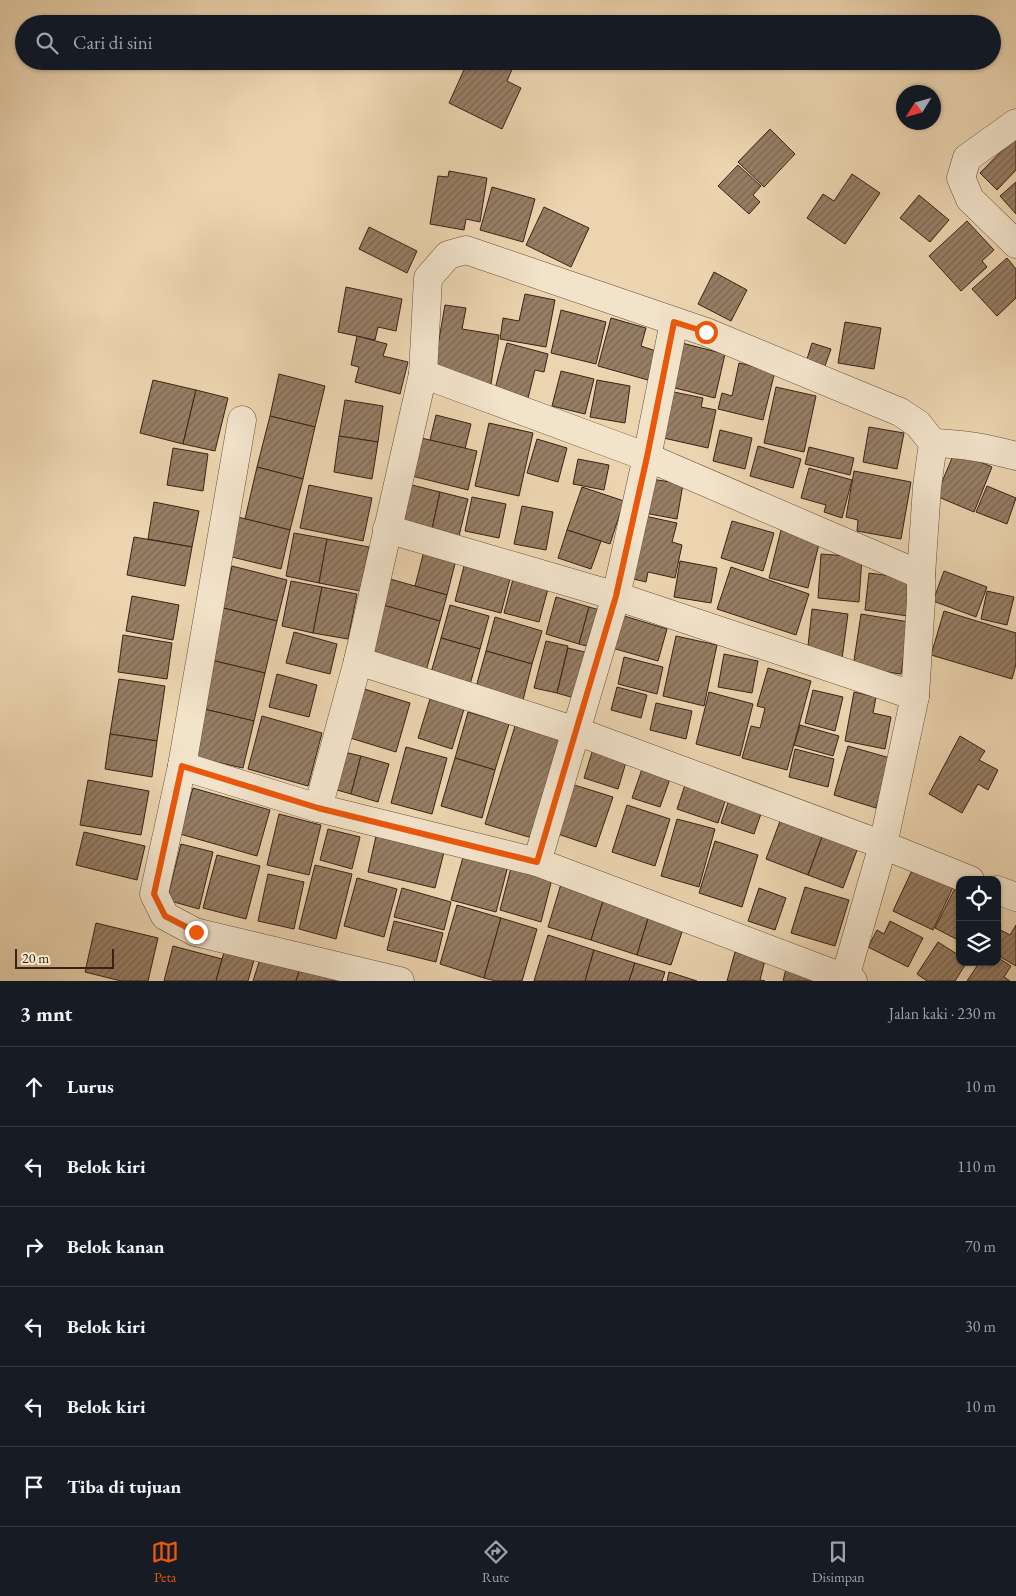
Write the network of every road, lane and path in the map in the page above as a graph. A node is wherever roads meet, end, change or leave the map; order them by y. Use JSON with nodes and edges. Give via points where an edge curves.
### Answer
{"nodes":[{"id":1,"x":1016,"y":123,"type":"edge"},
{"id":2,"x":1016,"y":244,"type":"edge"},
{"id":3,"x":674,"y":322,"type":"junction"},
{"id":4,"x":423,"y":374,"type":"junction"},
{"id":5,"x":242,"y":420,"type":"dead end"},
{"id":6,"x":933,"y":443,"type":"junction"},
{"id":7,"x":1016,"y":456,"type":"edge"},
{"id":8,"x":647,"y":457,"type":"junction"},
{"id":9,"x":387,"y":530,"type":"junction"},
{"id":10,"x":920,"y":575,"type":"junction"},
{"id":11,"x":616,"y":596,"type":"junction"},
{"id":12,"x":358,"y":661,"type":"junction"},
{"id":13,"x":915,"y":696,"type":"junction"},
{"id":14,"x":576,"y":731,"type":"junction"},
{"id":15,"x":182,"y":766,"type":"junction"},
{"id":16,"x":318,"y":808,"type":"junction"},
{"id":17,"x":884,"y":844,"type":"junction"},
{"id":18,"x":537,"y":862,"type":"junction"},
{"id":19,"x":960,"y":876,"type":"edge"},
{"id":20,"x":1001,"y":891,"type":"edge"},
{"id":21,"x":1016,"y":897,"type":"edge"},
{"id":22,"x":847,"y":980,"type":"edge"},
{"id":23,"x":400,"y":981,"type":"edge"}],
"edges":[{"from":1,"to":2,"type":"street","via":[[967,158],[962,178],[970,199]]},
{"from":3,"to":4,"type":"street","via":[[466,250],[448,255],[428,278]]},
{"from":3,"to":6,"type":"street","via":[[706,332],[900,412],[918,424]]},
{"from":3,"to":8,"type":"street"},
{"from":4,"to":8,"type":"street"},
{"from":4,"to":9,"type":"street"},
{"from":5,"to":15,"type":"street"},
{"from":6,"to":7,"type":"street","via":[[988,448]]},
{"from":6,"to":10,"type":"street"},
{"from":8,"to":10,"type":"street"},
{"from":8,"to":11,"type":"street"},
{"from":9,"to":11,"type":"street"},
{"from":9,"to":12,"type":"street"},
{"from":10,"to":13,"type":"street"},
{"from":11,"to":13,"type":"street"},
{"from":11,"to":14,"type":"street"},
{"from":12,"to":14,"type":"street"},
{"from":12,"to":16,"type":"street"},
{"from":13,"to":17,"type":"street"},
{"from":14,"to":17,"type":"street"},
{"from":14,"to":18,"type":"street"},
{"from":15,"to":16,"type":"street"},
{"from":15,"to":23,"type":"street","via":[[154,894],[165,916],[196,932]]},
{"from":16,"to":18,"type":"street"},
{"from":17,"to":19,"type":"street"},
{"from":17,"to":22,"type":"street"},
{"from":18,"to":22,"type":"street"},
{"from":20,"to":21,"type":"street"}]}
